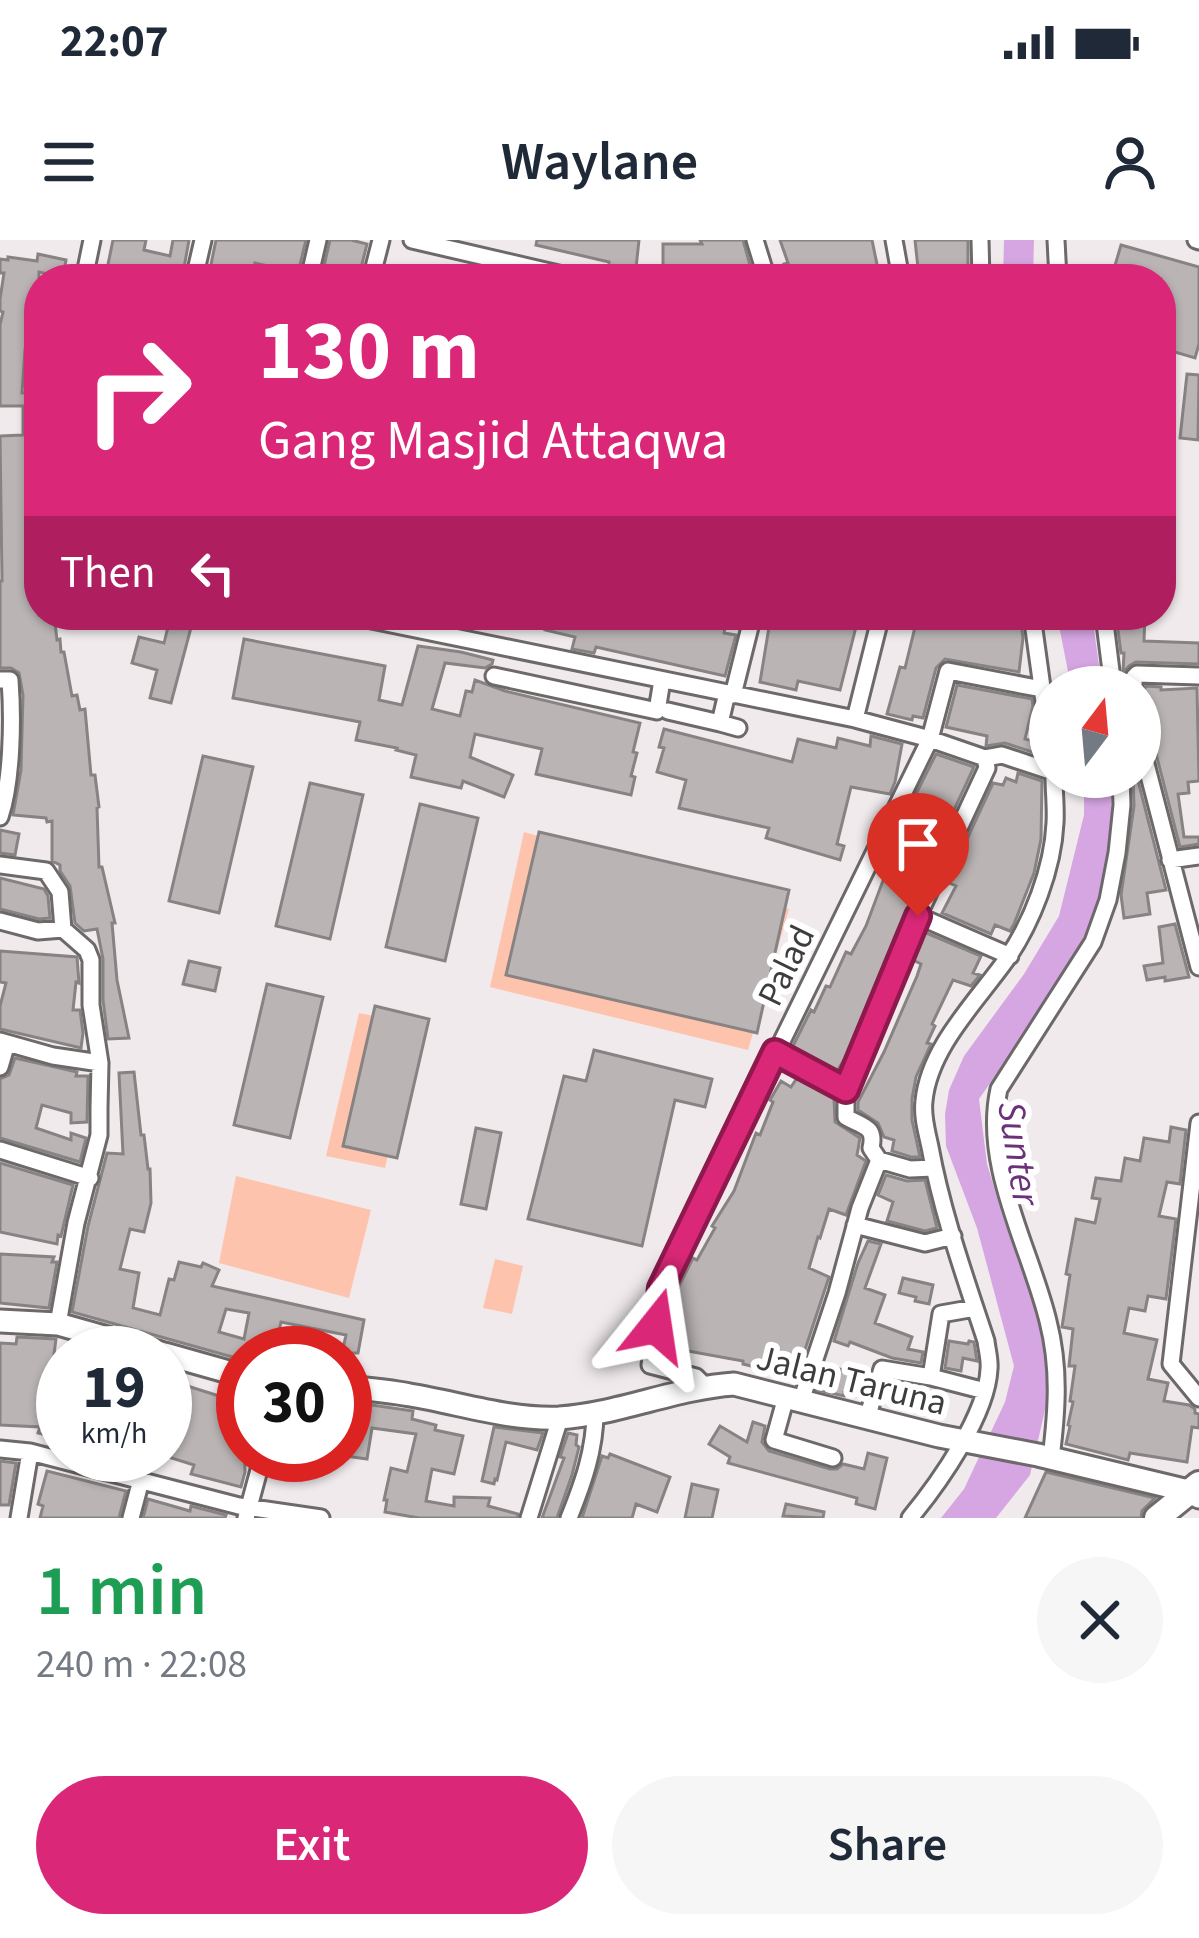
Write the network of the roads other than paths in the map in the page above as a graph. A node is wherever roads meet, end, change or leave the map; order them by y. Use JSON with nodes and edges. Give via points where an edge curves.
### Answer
{"nodes":[{"id":1,"x":412,"y":240,"type":"edge"},
{"id":2,"x":515,"y":264,"type":"edge"},
{"id":3,"x":419,"y":630,"type":"edge"},
{"id":4,"x":749,"y":630,"type":"edge"},
{"id":5,"x":877,"y":630,"type":"edge"},
{"id":6,"x":1034,"y":630,"type":"edge"},
{"id":7,"x":1107,"y":630,"type":"edge"},
{"id":8,"x":568,"y":661,"type":"junction"},
{"id":9,"x":1039,"y":666,"type":"edge"},
{"id":10,"x":1111,"y":666,"type":"edge"},
{"id":11,"x":1161,"y":675,"type":"edge"},
{"id":12,"x":494,"y":676,"type":"dead end"},
{"id":13,"x":1199,"y":676,"type":"edge"},
{"id":14,"x":0,"y":680,"type":"edge"},
{"id":15,"x":662,"y":680,"type":"junction"},
{"id":16,"x":1029,"y":686,"type":"edge"},
{"id":17,"x":561,"y":690,"type":"junction"},
{"id":18,"x":730,"y":694,"type":"junction"},
{"id":19,"x":668,"y":711,"type":"dead end"},
{"id":20,"x":855,"y":719,"type":"junction"},
{"id":21,"x":720,"y":723,"type":"junction"},
{"id":22,"x":738,"y":728,"type":"dead end"},
{"id":23,"x":930,"y":739,"type":"junction"},
{"id":24,"x":985,"y":758,"type":"junction"},
{"id":25,"x":1029,"y":765,"type":"edge"},
{"id":26,"x":1053,"y":798,"type":"edge"},
{"id":27,"x":1122,"y":798,"type":"edge"},
{"id":28,"x":1154,"y":798,"type":"edge"},
{"id":29,"x":1,"y":817,"type":"edge"},
{"id":30,"x":1199,"y":856,"type":"edge"},
{"id":31,"x":1170,"y":860,"type":"junction"},
{"id":32,"x":0,"y":865,"type":"edge"},
{"id":33,"x":918,"y":916,"type":"junction"},
{"id":34,"x":0,"y":921,"type":"edge"},
{"id":35,"x":64,"y":929,"type":"junction"},
{"id":36,"x":1010,"y":956,"type":"junction"},
{"id":37,"x":1199,"y":967,"type":"edge"},
{"id":38,"x":3,"y":1042,"type":"edge"},
{"id":39,"x":775,"y":1052,"type":"junction"},
{"id":40,"x":100,"y":1063,"type":"junction"},
{"id":41,"x":0,"y":1067,"type":"edge"},
{"id":42,"x":846,"y":1090,"type":"junction"},
{"id":43,"x":1199,"y":1123,"type":"edge"},
{"id":44,"x":0,"y":1150,"type":"edge"},
{"id":45,"x":879,"y":1160,"type":"junction"},
{"id":46,"x":934,"y":1168,"type":"junction"},
{"id":47,"x":90,"y":1178,"type":"junction"},
{"id":48,"x":855,"y":1225,"type":"junction"},
{"id":49,"x":952,"y":1236,"type":"junction"},
{"id":50,"x":975,"y":1308,"type":"junction"},
{"id":51,"x":0,"y":1321,"type":"edge"},
{"id":52,"x":58,"y":1324,"type":"junction"},
{"id":53,"x":65,"y":1326,"type":"edge"},
{"id":54,"x":931,"y":1377,"type":"junction"},
{"id":55,"x":705,"y":1386,"type":"junction"},
{"id":56,"x":372,"y":1390,"type":"edge"},
{"id":57,"x":985,"y":1391,"type":"junction"},
{"id":58,"x":1199,"y":1397,"type":"edge"},
{"id":59,"x":794,"y":1399,"type":"junction"},
{"id":60,"x":595,"y":1412,"type":"junction"},
{"id":61,"x":560,"y":1418,"type":"junction"},
{"id":62,"x":867,"y":1418,"type":"junction"},
{"id":63,"x":968,"y":1441,"type":"junction"},
{"id":64,"x":0,"y":1449,"type":"edge"},
{"id":65,"x":30,"y":1452,"type":"junction"},
{"id":66,"x":36,"y":1454,"type":"edge"},
{"id":67,"x":1044,"y":1456,"type":"junction"},
{"id":68,"x":833,"y":1458,"type":"dead end"},
{"id":69,"x":140,"y":1482,"type":"edge"},
{"id":70,"x":147,"y":1482,"type":"edge"},
{"id":71,"x":256,"y":1482,"type":"edge"},
{"id":72,"x":1196,"y":1490,"type":"edge"},
{"id":73,"x":248,"y":1513,"type":"edge"},
{"id":74,"x":20,"y":1518,"type":"edge"},
{"id":75,"x":131,"y":1518,"type":"edge"},
{"id":76,"x":321,"y":1518,"type":"edge"},
{"id":77,"x":529,"y":1518,"type":"edge"},
{"id":78,"x":569,"y":1518,"type":"edge"},
{"id":79,"x":910,"y":1518,"type":"edge"},
{"id":80,"x":1157,"y":1518,"type":"edge"}],
"edges":[{"from":1,"to":2,"type":"street"},
{"from":3,"to":8,"type":"street"},
{"from":4,"to":18,"type":"street"},
{"from":5,"to":20,"type":"street"},
{"from":6,"to":9,"type":"street"},
{"from":7,"to":10,"type":"street"},
{"from":8,"to":15,"type":"street"},
{"from":8,"to":17,"type":"street"},
{"from":11,"to":13,"type":"street"},
{"from":12,"to":17,"type":"street"},
{"from":14,"to":29,"type":"street","via":[[10,680],[12,708]]},
{"from":15,"to":17,"type":"street","via":[[657,712]]},
{"from":15,"to":18,"type":"street"},
{"from":16,"to":23,"type":"street","name":"Palad","via":[[948,671]]},
{"from":18,"to":20,"type":"street"},
{"from":18,"to":21,"type":"street"},
{"from":19,"to":21,"type":"street"},
{"from":20,"to":23,"type":"street"},
{"from":21,"to":22,"type":"street"},
{"from":23,"to":24,"type":"street"},
{"from":23,"to":39,"type":"street","name":"Palad"},
{"from":24,"to":25,"type":"street","via":[[1002,754]]},
{"from":24,"to":33,"type":"street"},
{"from":26,"to":36,"type":"street","via":[[1047,866]]},
{"from":27,"to":67,"type":"street","via":[[1108,900],[1093,942],[994,1109],[1013,1215],[1057,1362]]},
{"from":28,"to":31,"type":"street"},
{"from":30,"to":31,"type":"street"},
{"from":31,"to":37,"type":"street"},
{"from":32,"to":35,"type":"street","via":[[46,871],[60,892]]},
{"from":33,"to":36,"type":"street"},
{"from":33,"to":42,"type":"street"},
{"from":34,"to":35,"type":"street","via":[[38,932]]},
{"from":35,"to":40,"type":"street","via":[[91,961]]},
{"from":36,"to":46,"type":"street","via":[[929,1077],[923,1114]]},
{"from":38,"to":40,"type":"street"},
{"from":38,"to":41,"type":"street"},
{"from":39,"to":42,"type":"street"},
{"from":39,"to":55,"type":"street","name":"Palad","via":[[661,1288],[650,1365]]},
{"from":40,"to":47,"type":"street"},
{"from":42,"to":45,"type":"street","via":[[846,1118],[871,1130]]},
{"from":43,"to":58,"type":"street","via":[[1171,1364]]},
{"from":44,"to":47,"type":"street"},
{"from":45,"to":46,"type":"street"},
{"from":45,"to":48,"type":"street"},
{"from":46,"to":49,"type":"street"},
{"from":47,"to":52,"type":"street"},
{"from":48,"to":49,"type":"street","via":[[925,1243]]},
{"from":48,"to":59,"type":"street"},
{"from":49,"to":50,"type":"street"},
{"from":50,"to":54,"type":"street","via":[[941,1314]]},
{"from":50,"to":57,"type":"street","via":[[986,1341]]},
{"from":51,"to":52,"type":"street"},
{"from":52,"to":53,"type":"street"},
{"from":54,"to":57,"type":"street"},
{"from":54,"to":62,"type":"street","via":[[882,1369]]},
{"from":55,"to":59,"type":"street","name":"Jalan Taruna","via":[[734,1384]]},
{"from":55,"to":60,"type":"street","name":"Jalan Taruna"},
{"from":56,"to":61,"type":"street","name":"Jalan Taruna"},
{"from":57,"to":63,"type":"street"},
{"from":59,"to":62,"type":"street","name":"Jalan Taruna"},
{"from":59,"to":68,"type":"street","via":[[774,1440]]},
{"from":60,"to":61,"type":"street","name":"Jalan Taruna"},
{"from":60,"to":78,"type":"street","via":[[585,1479]]},
{"from":61,"to":77,"type":"street"},
{"from":62,"to":63,"type":"street","name":"Jalan Taruna"},
{"from":63,"to":67,"type":"street","name":"Jalan Taruna"},
{"from":63,"to":79,"type":"street"},
{"from":64,"to":65,"type":"street"},
{"from":65,"to":66,"type":"street"},
{"from":65,"to":74,"type":"street"},
{"from":67,"to":72,"type":"street","name":"Jalan Taruna"},
{"from":69,"to":75,"type":"street"},
{"from":70,"to":73,"type":"street"},
{"from":71,"to":73,"type":"street"},
{"from":72,"to":80,"type":"main road"},
{"from":73,"to":76,"type":"street"}]}
